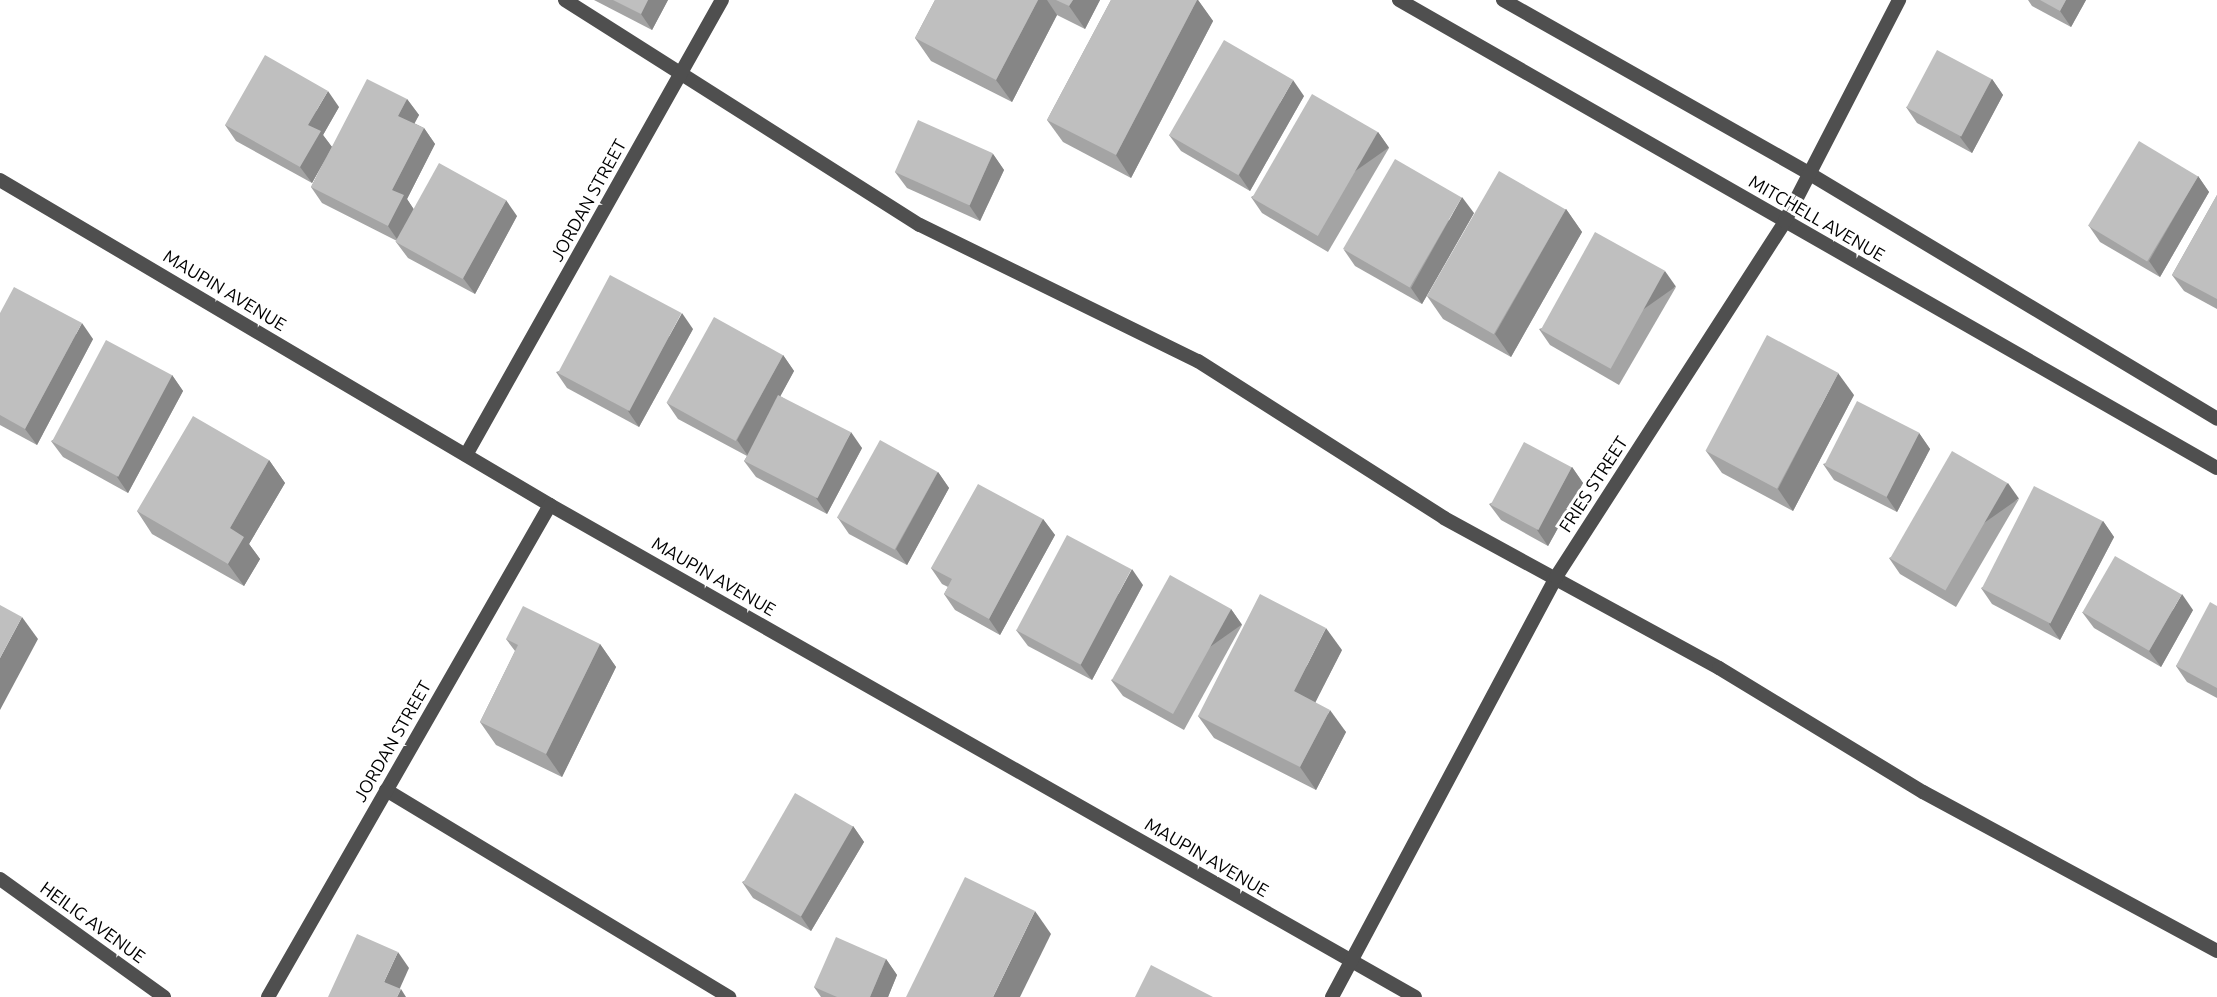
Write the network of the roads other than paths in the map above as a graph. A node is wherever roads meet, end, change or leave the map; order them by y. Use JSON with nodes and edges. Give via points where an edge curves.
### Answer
{"nodes":[{"id":1,"x":565,"y":0,"type":"edge"},
{"id":2,"x":722,"y":0,"type":"edge"},
{"id":3,"x":1399,"y":0,"type":"edge"},
{"id":4,"x":1503,"y":0,"type":"edge"},
{"id":5,"x":1899,"y":0,"type":"edge"},
{"id":6,"x":681,"y":74,"type":"junction"},
{"id":7,"x":1810,"y":174,"type":"junction"},
{"id":8,"x":0,"y":180,"type":"edge"},
{"id":9,"x":1785,"y":221,"type":"junction"},
{"id":10,"x":2217,"y":419,"type":"edge"},
{"id":11,"x":466,"y":455,"type":"junction"},
{"id":12,"x":2217,"y":468,"type":"edge"},
{"id":13,"x":550,"y":505,"type":"junction"},
{"id":14,"x":1556,"y":577,"type":"junction"},
{"id":15,"x":386,"y":790,"type":"junction"},
{"id":16,"x":0,"y":878,"type":"edge"},
{"id":17,"x":2217,"y":951,"type":"edge"},
{"id":18,"x":1353,"y":962,"type":"junction"},
{"id":19,"x":164,"y":997,"type":"edge"},
{"id":20,"x":268,"y":997,"type":"edge"},
{"id":21,"x":729,"y":997,"type":"edge"},
{"id":22,"x":1332,"y":997,"type":"edge"},
{"id":23,"x":1415,"y":997,"type":"edge"}],
"edges":[{"from":1,"to":6,"type":"street"},
{"from":2,"to":6,"type":"street","name":"JORDAN STREET"},
{"from":3,"to":9,"type":"street","name":"MITCHELL AVENUE"},
{"from":4,"to":7,"type":"street","name":"MITCHELL AVENUE"},
{"from":5,"to":7,"type":"street","name":"FRIES STREET"},
{"from":6,"to":11,"type":"street","name":"JORDAN STREET"},
{"from":6,"to":14,"type":"street","via":[[919,225],[1198,361],[1444,518]]},
{"from":7,"to":9,"type":"street","name":"FRIES STREET"},
{"from":7,"to":10,"type":"street","name":"MITCHELL AVENUE"},
{"from":8,"to":11,"type":"street","name":"MAUPIN AVENUE"},
{"from":9,"to":12,"type":"street","name":"MITCHELL AVENUE"},
{"from":9,"to":14,"type":"street","name":"FRIES STREET"},
{"from":11,"to":13,"type":"street","name":"MAUPIN AVENUE"},
{"from":13,"to":15,"type":"street","name":"JORDAN STREET"},
{"from":13,"to":18,"type":"street","name":"MAUPIN AVENUE"},
{"from":14,"to":17,"type":"street","via":[[1923,792]]},
{"from":14,"to":18,"type":"street","name":"FRIES STREET"},
{"from":15,"to":20,"type":"street","name":"JORDAN STREET"},
{"from":15,"to":21,"type":"street"},
{"from":16,"to":19,"type":"street","name":"HEILIG AVENUE"},
{"from":18,"to":22,"type":"street","name":"FRIES STREET"},
{"from":18,"to":23,"type":"street","name":"MAUPIN AVENUE"}]}
